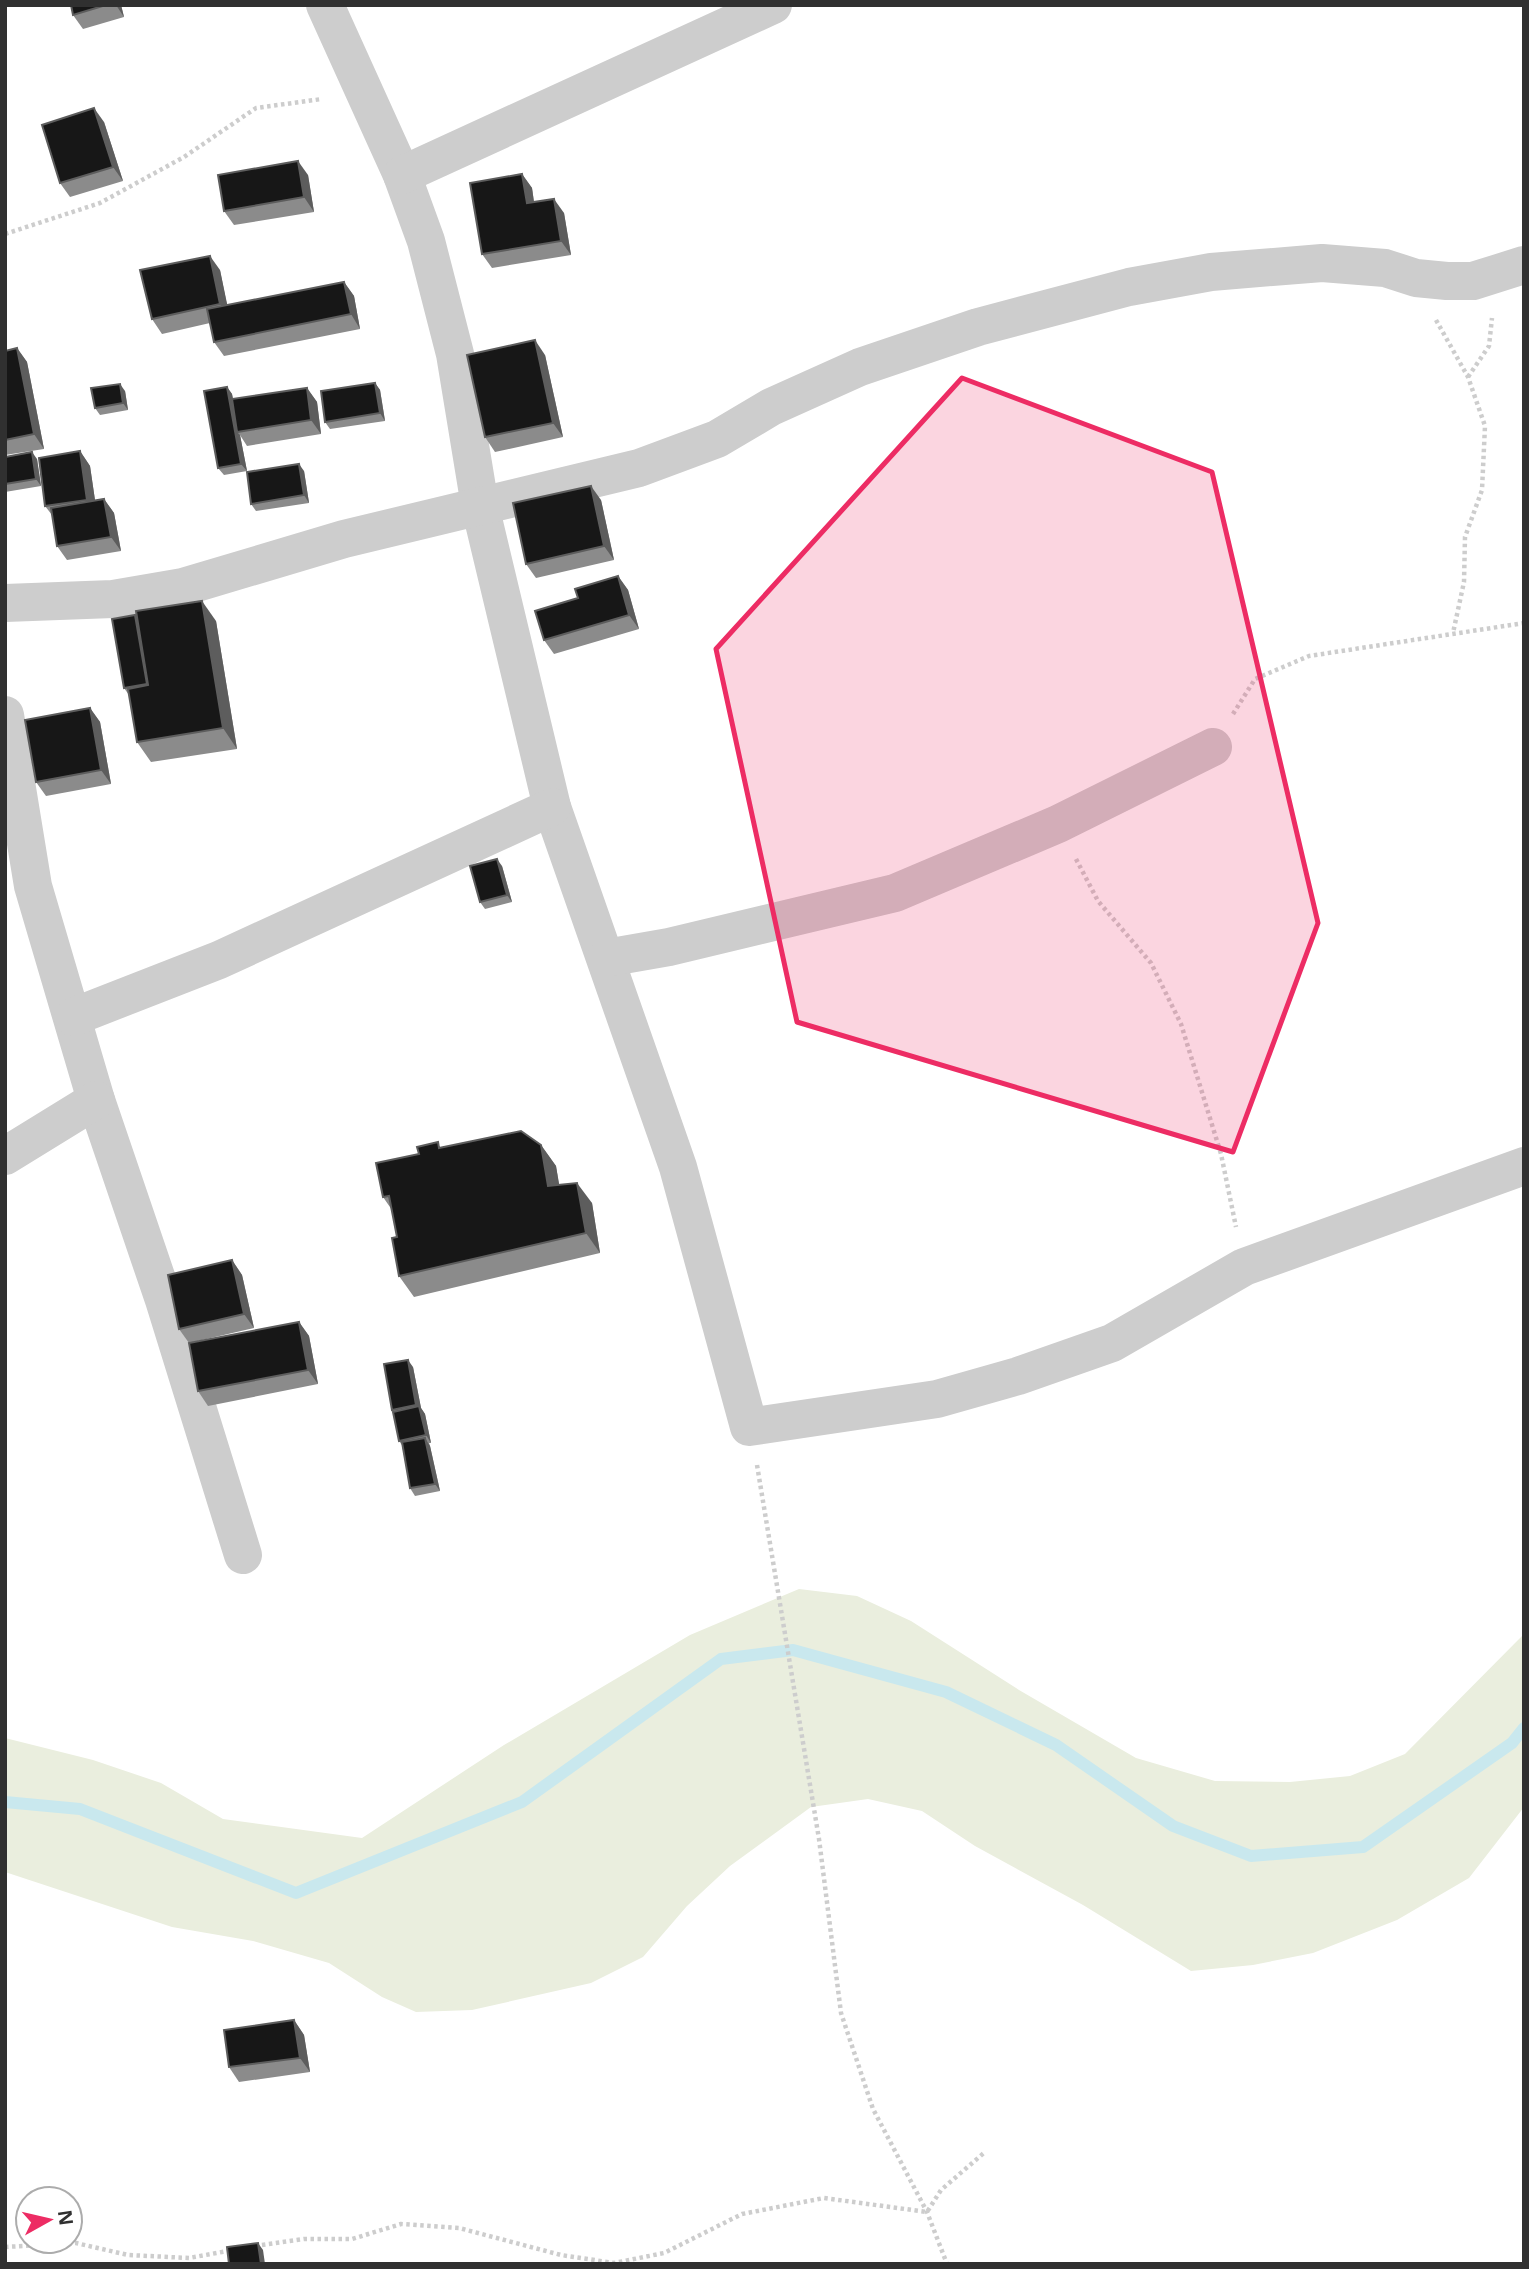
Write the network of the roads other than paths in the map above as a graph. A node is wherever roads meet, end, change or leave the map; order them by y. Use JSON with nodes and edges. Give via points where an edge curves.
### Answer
{"nodes":[{"id":1,"x":325,"y":5,"type":"edge"},
{"id":2,"x":773,"y":5,"type":"edge"},
{"id":3,"x":402,"y":175,"type":"junction"},
{"id":4,"x":1524,"y":265,"type":"edge"},
{"id":5,"x":480,"y":506,"type":"junction"},
{"id":6,"x":5,"y":603,"type":"edge"},
{"id":7,"x":5,"y":715,"type":"edge"},
{"id":8,"x":1213,"y":747,"type":"road end"},
{"id":9,"x":552,"y":807,"type":"junction"},
{"id":10,"x":606,"y":958,"type":"junction"},
{"id":11,"x":73,"y":1017,"type":"junction"},
{"id":12,"x":96,"y":1100,"type":"junction"},
{"id":13,"x":5,"y":1156,"type":"edge"},
{"id":14,"x":1524,"y":1166,"type":"edge"},
{"id":15,"x":243,"y":1555,"type":"dead end"}],
"edges":[{"from":1,"to":3,"type":"street"},
{"from":2,"to":3,"type":"street"},
{"from":3,"to":5,"type":"street","via":[[426,241],[455,354]]},
{"from":4,"to":5,"type":"street","via":[[1473,281],[1447,281],[1385,268],[1322,262],[1211,272],[1129,287],[978,327],[860,368],[771,407],[717,439],[639,468]]},
{"from":5,"to":6,"type":"street","via":[[344,539],[183,587],[113,599]]},
{"from":5,"to":9,"type":"street"},
{"from":7,"to":11,"type":"street","via":[[33,886]]},
{"from":8,"to":10,"type":"street","via":[[1058,824],[895,893]]},
{"from":9,"to":10,"type":"street"},
{"from":9,"to":11,"type":"street","via":[[219,960]]},
{"from":10,"to":14,"type":"street","via":[[678,1167],[748,1427],[937,1399],[1018,1376],[1112,1343],[1244,1267]]},
{"from":11,"to":12,"type":"street"},
{"from":12,"to":13,"type":"street"},
{"from":12,"to":15,"type":"street"}]}
